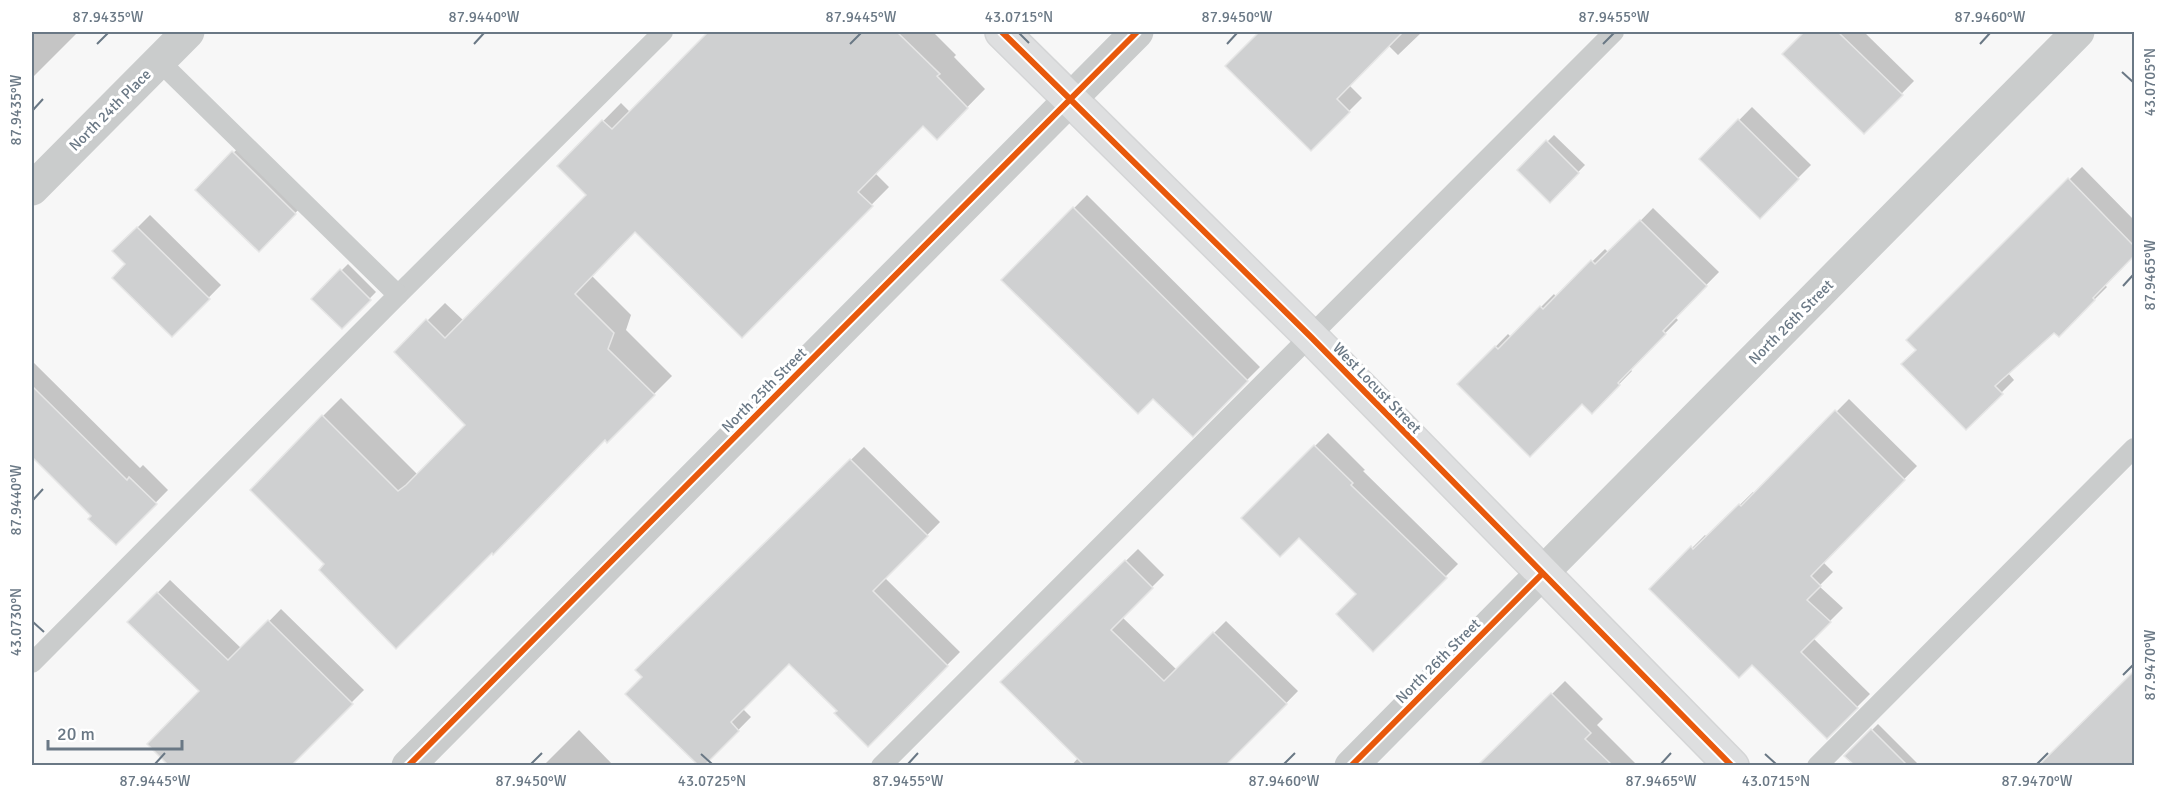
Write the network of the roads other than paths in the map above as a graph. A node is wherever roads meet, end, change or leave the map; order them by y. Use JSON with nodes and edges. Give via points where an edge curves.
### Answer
{"nodes":[{"id":1,"x":188,"y":32,"type":"edge"},
{"id":2,"x":663,"y":32,"type":"edge"},
{"id":3,"x":1002,"y":32,"type":"edge"},
{"id":4,"x":1137,"y":32,"type":"edge"},
{"id":5,"x":1614,"y":32,"type":"edge"},
{"id":6,"x":2078,"y":32,"type":"edge"},
{"id":7,"x":159,"y":61,"type":"junction"},
{"id":8,"x":1071,"y":99,"type":"junction"},
{"id":9,"x":32,"y":189,"type":"edge"},
{"id":10,"x":398,"y":295,"type":"junction"},
{"id":11,"x":1311,"y":337,"type":"junction"},
{"id":12,"x":2134,"y":448,"type":"edge"},
{"id":13,"x":1542,"y":574,"type":"junction"},
{"id":14,"x":32,"y":663,"type":"edge"},
{"id":15,"x":408,"y":765,"type":"edge"},
{"id":16,"x":881,"y":765,"type":"edge"},
{"id":17,"x":1351,"y":765,"type":"edge"},
{"id":18,"x":1732,"y":765,"type":"edge"},
{"id":19,"x":1817,"y":765,"type":"edge"}],
"edges":[{"from":1,"to":7,"type":"street","name":"North 24th Place"},
{"from":2,"to":10,"type":"lane"},
{"from":3,"to":8,"type":"street","name":"West Locust Street"},
{"from":4,"to":8,"type":"street","name":"North 25th Street"},
{"from":5,"to":11,"type":"lane"},
{"from":6,"to":13,"type":"street","name":"North 26th Street"},
{"from":7,"to":9,"type":"street","name":"North 24th Place"},
{"from":7,"to":10,"type":"lane"},
{"from":8,"to":11,"type":"street","name":"West Locust Street"},
{"from":8,"to":15,"type":"street","name":"North 25th Street"},
{"from":10,"to":14,"type":"lane"},
{"from":11,"to":13,"type":"street","name":"West Locust Street"},
{"from":11,"to":16,"type":"lane"},
{"from":12,"to":19,"type":"lane"},
{"from":13,"to":17,"type":"street","name":"North 26th Street"},
{"from":13,"to":18,"type":"street","name":"West Locust Street"}]}
